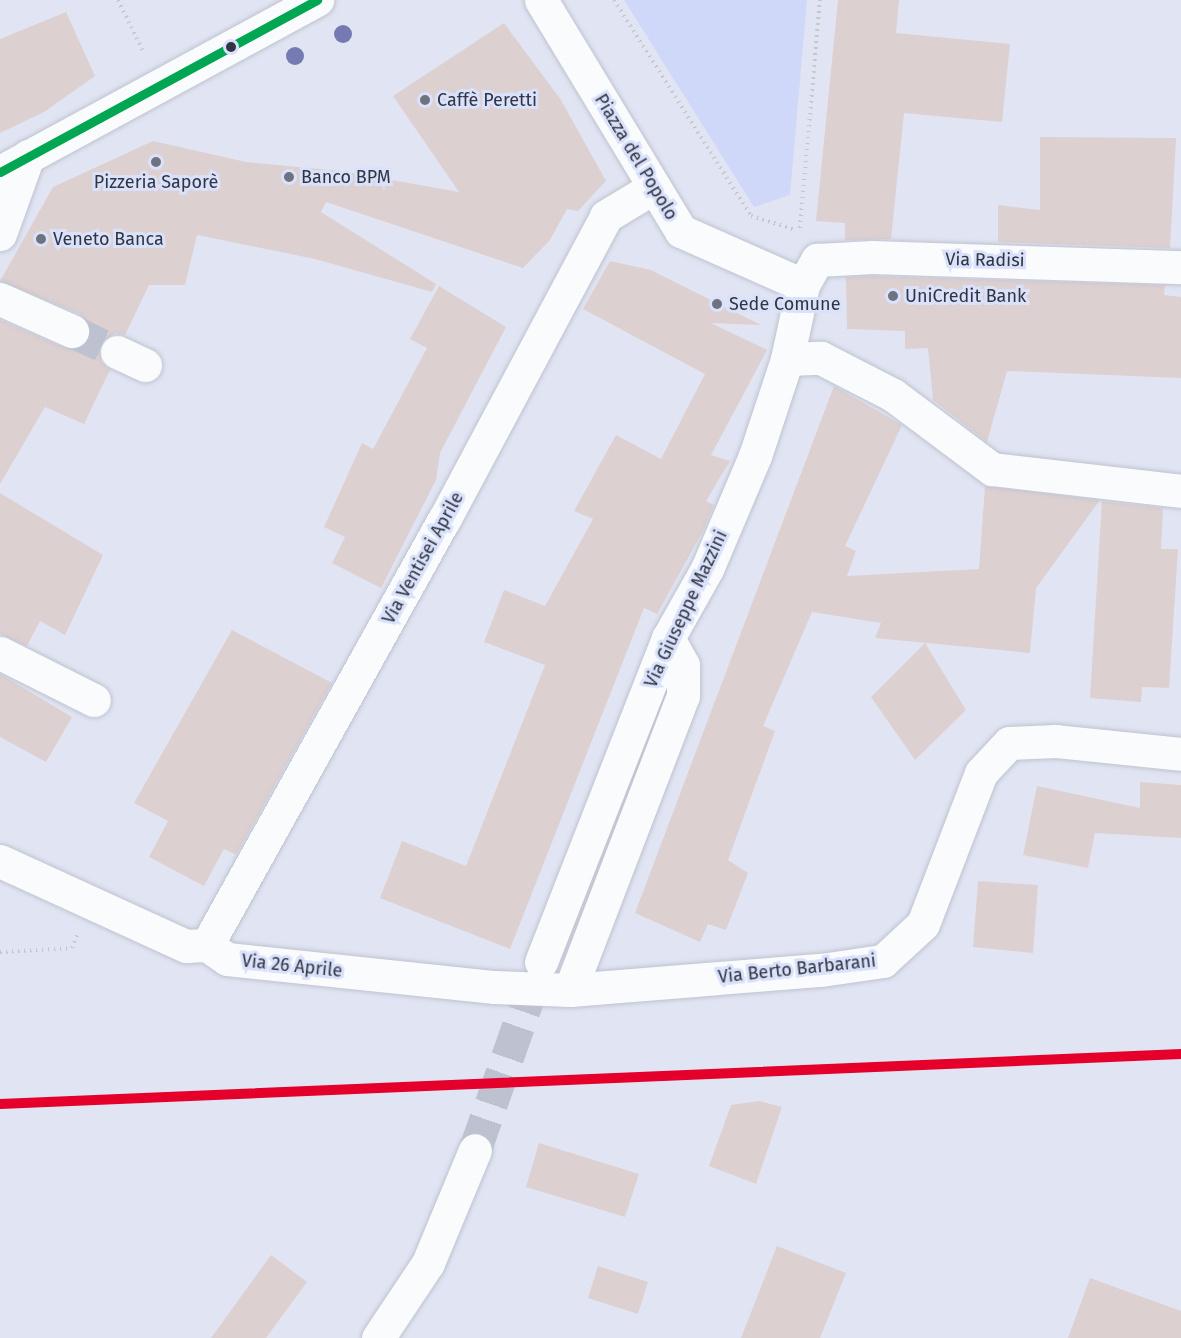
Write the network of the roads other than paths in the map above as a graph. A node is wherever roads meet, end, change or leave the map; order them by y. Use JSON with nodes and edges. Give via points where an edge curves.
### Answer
{"nodes":[{"id":1,"x":317,"y":0,"type":"edge"},
{"id":2,"x":541,"y":0,"type":"edge"},
{"id":3,"x":14,"y":164,"type":"edge"},
{"id":4,"x":654,"y":187,"type":"junction"},
{"id":5,"x":0,"y":234,"type":"edge"},
{"id":6,"x":1181,"y":267,"type":"edge"},
{"id":7,"x":803,"y":285,"type":"junction"},
{"id":8,"x":0,"y":299,"type":"edge"},
{"id":9,"x":72,"y":331,"type":"tunnel mouth"},
{"id":10,"x":787,"y":359,"type":"junction"},
{"id":11,"x":1181,"y":491,"type":"edge"},
{"id":12,"x":668,"y":638,"type":"junction"},
{"id":13,"x":0,"y":652,"type":"edge"},
{"id":14,"x":94,"y":700,"type":"dead end"},
{"id":15,"x":1181,"y":754,"type":"edge"},
{"id":16,"x":0,"y":861,"type":"edge"},
{"id":17,"x":207,"y":945,"type":"junction"},
{"id":18,"x":541,"y":962,"type":"tunnel mouth"},
{"id":19,"x":570,"y":990,"type":"junction"},
{"id":20,"x":475,"y":1150,"type":"tunnel mouth"},
{"id":21,"x":378,"y":1338,"type":"edge"}],
"edges":[{"from":1,"to":3,"type":"street"},
{"from":2,"to":4,"type":"street","name":"Piazza del Popolo"},
{"from":3,"to":5,"type":"street"},
{"from":4,"to":7,"type":"street","name":"Piazza del Popolo","via":[[681,231]]},
{"from":4,"to":17,"type":"street","name":"Via Ventisei Aprile","via":[[606,216],[433,540]]},
{"from":6,"to":7,"type":"street","name":"Via Radisi","via":[[873,257],[817,260]]},
{"from":7,"to":10,"type":"street","name":"Via Giuseppe Mazzini"},
{"from":8,"to":9,"type":"street"},
{"from":10,"to":11,"type":"street","via":[[821,358],[892,395],[992,469]]},
{"from":10,"to":12,"type":"street","name":"Via Giuseppe Mazzini","via":[[755,456],[708,569]]},
{"from":12,"to":18,"type":"street","name":"Via Giuseppe Mazzini"},
{"from":12,"to":19,"type":"street","via":[[683,665],[683,696]]},
{"from":13,"to":14,"type":"street"},
{"from":15,"to":19,"type":"street","name":"Via Berto Barbarani","via":[[1056,741],[1009,743],[981,773],[923,924],[883,961],[821,970]]},
{"from":16,"to":17,"type":"street","name":"Via 26 Aprile","via":[[186,946]]},
{"from":17,"to":19,"type":"street","name":"Via 26 Aprile","via":[[227,959],[495,987]]},
{"from":20,"to":21,"type":"street","via":[[428,1263]]}]}
